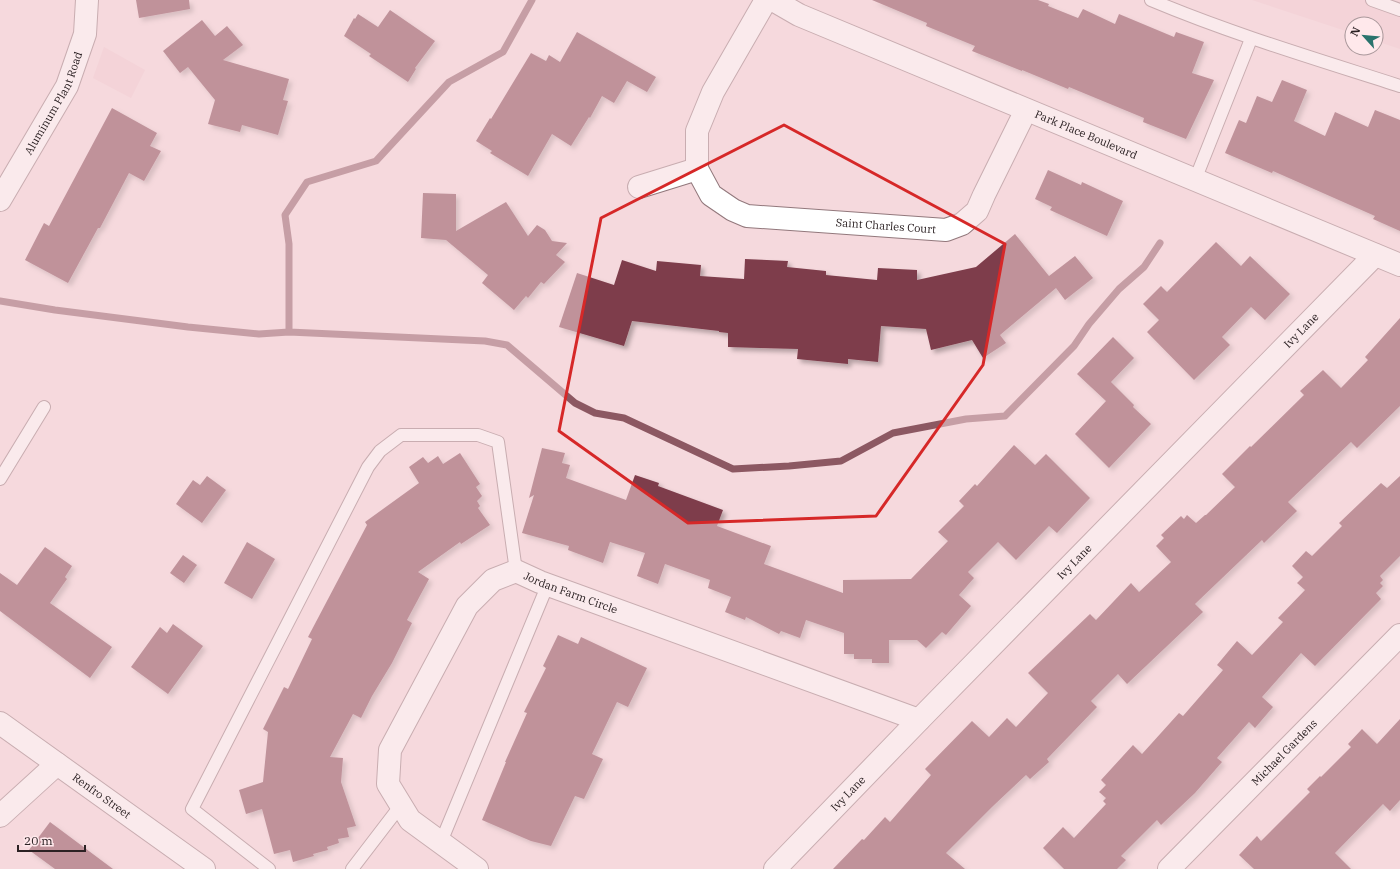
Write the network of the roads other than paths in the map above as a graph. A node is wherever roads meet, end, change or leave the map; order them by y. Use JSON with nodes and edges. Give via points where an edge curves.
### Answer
{"nodes":[{"id":1,"x":87,"y":0,"type":"edge"},
{"id":2,"x":766,"y":0,"type":"edge"},
{"id":3,"x":773,"y":0,"type":"edge"},
{"id":4,"x":1150,"y":0,"type":"edge"},
{"id":5,"x":1372,"y":0,"type":"edge"},
{"id":6,"x":1400,"y":10,"type":"edge"},
{"id":7,"x":1252,"y":39,"type":"junction"},
{"id":8,"x":1400,"y":86,"type":"edge"},
{"id":9,"x":1026,"y":110,"type":"junction"},
{"id":10,"x":697,"y":169,"type":"junction"},
{"id":11,"x":1195,"y":180,"type":"junction"},
{"id":12,"x":638,"y":187,"type":"dead end"},
{"id":13,"x":0,"y":200,"type":"edge"},
{"id":14,"x":1375,"y":255,"type":"junction"},
{"id":15,"x":1400,"y":265,"type":"edge"},
{"id":16,"x":44,"y":407,"type":"dead end"},
{"id":17,"x":0,"y":479,"type":"edge"},
{"id":18,"x":516,"y":571,"type":"junction"},
{"id":19,"x":548,"y":584,"type":"junction"},
{"id":20,"x":1400,"y":635,"type":"edge"},
{"id":21,"x":919,"y":720,"type":"junction"},
{"id":22,"x":0,"y":723,"type":"edge"},
{"id":23,"x":57,"y":764,"type":"junction"},
{"id":24,"x":401,"y":805,"type":"junction"},
{"id":25,"x":0,"y":816,"type":"edge"},
{"id":26,"x":441,"y":842,"type":"junction"},
{"id":27,"x":204,"y":869,"type":"edge"},
{"id":28,"x":269,"y":869,"type":"edge"},
{"id":29,"x":352,"y":869,"type":"edge"},
{"id":30,"x":478,"y":869,"type":"edge"},
{"id":31,"x":775,"y":869,"type":"edge"},
{"id":32,"x":1169,"y":869,"type":"edge"}],
"edges":[{"from":1,"to":13,"type":"street","name":"Aluminum Plant Road","via":[[85,34],[67,86]]},
{"from":2,"to":10,"type":"street","name":"Saint Charles Court","via":[[713,92],[697,131]]},
{"from":3,"to":9,"type":"street","name":"Park Place Boulevard","via":[[799,15]]},
{"from":4,"to":7,"type":"lane"},
{"from":5,"to":6,"type":"lane"},
{"from":7,"to":8,"type":"lane"},
{"from":7,"to":11,"type":"lane"},
{"from":9,"to":10,"type":"street","name":"Saint Charles Court","via":[[977,211],[962,224],[946,230],[747,216],[732,210],[711,195]]},
{"from":9,"to":11,"type":"street","name":"Park Place Boulevard"},
{"from":10,"to":12,"type":"street"},
{"from":11,"to":14,"type":"street","name":"Park Place Boulevard"},
{"from":14,"to":15,"type":"street","name":"Park Place Boulevard"},
{"from":14,"to":21,"type":"street","name":"Ivy Lane"},
{"from":16,"to":17,"type":"lane"},
{"from":18,"to":19,"type":"street","name":"Jordan Farm Circle"},
{"from":18,"to":24,"type":"street","name":"Jordan Farm Circle","via":[[493,580],[467,606],[390,750],[388,784]]},
{"from":18,"to":28,"type":"lane","via":[[498,442],[478,435],[400,435],[380,451],[368,467],[192,809]]},
{"from":19,"to":21,"type":"street","name":"Jordan Farm Circle"},
{"from":19,"to":26,"type":"lane"},
{"from":20,"to":32,"type":"street","name":"Michael Gardens"},
{"from":21,"to":31,"type":"street","name":"Ivy Lane"},
{"from":22,"to":23,"type":"street","name":"Renfro Street"},
{"from":23,"to":25,"type":"street"},
{"from":23,"to":27,"type":"street","name":"Renfro Street"},
{"from":24,"to":26,"type":"street","name":"Jordan Farm Circle","via":[[410,820]]},
{"from":24,"to":29,"type":"lane"},
{"from":26,"to":30,"type":"street","name":"Jordan Farm Circle"}]}
